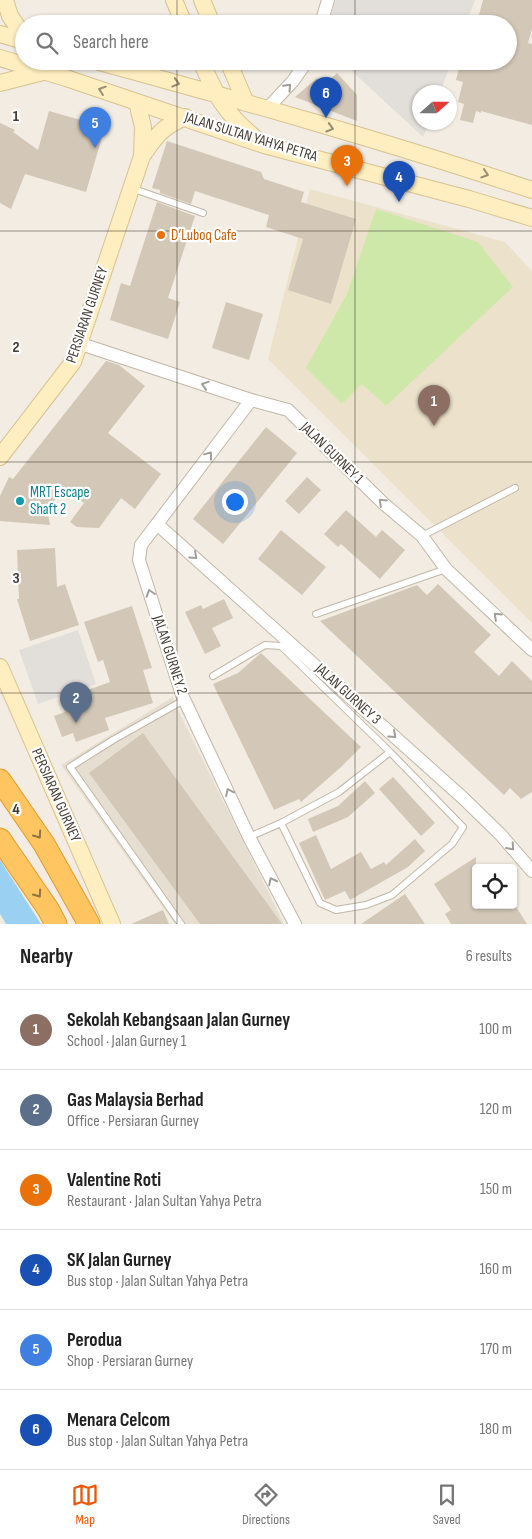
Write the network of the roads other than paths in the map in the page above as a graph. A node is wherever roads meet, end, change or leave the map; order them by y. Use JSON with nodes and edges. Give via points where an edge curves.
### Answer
{"nodes":[{"id":1,"x":5,"y":0,"type":"edge"},
{"id":2,"x":202,"y":0,"type":"edge"},
{"id":3,"x":328,"y":0,"type":"edge"},
{"id":4,"x":208,"y":15,"type":"edge"},
{"id":5,"x":324,"y":15,"type":"edge"},
{"id":6,"x":15,"y":23,"type":"edge"},
{"id":7,"x":0,"y":34,"type":"edge"},
{"id":8,"x":15,"y":38,"type":"edge"},
{"id":9,"x":0,"y":58,"type":"edge"},
{"id":10,"x":15,"y":63,"type":"edge"},
{"id":11,"x":39,"y":70,"type":"edge"},
{"id":12,"x":129,"y":70,"type":"edge"},
{"id":13,"x":139,"y":70,"type":"edge"},
{"id":14,"x":205,"y":70,"type":"edge"},
{"id":15,"x":232,"y":70,"type":"edge"},
{"id":16,"x":301,"y":70,"type":"edge"},
{"id":17,"x":45,"y":72,"type":"junction"},
{"id":18,"x":136,"y":72,"type":"junction"},
{"id":19,"x":0,"y":83,"type":"edge"},
{"id":20,"x":215,"y":94,"type":"junction"},
{"id":21,"x":137,"y":102,"type":"junction"},
{"id":22,"x":246,"y":103,"type":"junction"},
{"id":23,"x":266,"y":110,"type":"junction"},
{"id":24,"x":185,"y":117,"type":"junction"},
{"id":25,"x":264,"y":144,"type":"junction"},
{"id":26,"x":142,"y":156,"type":"junction"},
{"id":27,"x":130,"y":187,"type":"junction"},
{"id":28,"x":532,"y":190,"type":"edge"},
{"id":29,"x":203,"y":213,"type":"dead end"},
{"id":30,"x":532,"y":218,"type":"edge"},
{"id":31,"x":78,"y":343,"type":"junction"},
{"id":32,"x":251,"y":400,"type":"junction"},
{"id":33,"x":0,"y":457,"type":"edge"},
{"id":34,"x":515,"y":488,"type":"dead end"},
{"id":35,"x":157,"y":524,"type":"junction"},
{"id":36,"x":422,"y":536,"type":"junction"},
{"id":37,"x":446,"y":569,"type":"junction"},
{"id":38,"x":316,"y":614,"type":"dead end"},
{"id":39,"x":532,"y":650,"type":"edge"},
{"id":40,"x":0,"y":667,"type":"edge"},
{"id":41,"x":213,"y":676,"type":"dead end"},
{"id":42,"x":184,"y":700,"type":"junction"},
{"id":43,"x":390,"y":752,"type":"junction"},
{"id":44,"x":0,"y":780,"type":"edge"},
{"id":45,"x":281,"y":823,"type":"junction"},
{"id":46,"x":249,"y":836,"type":"junction"},
{"id":47,"x":0,"y":839,"type":"edge"},
{"id":48,"x":532,"y":871,"type":"edge"},
{"id":49,"x":56,"y":924,"type":"edge"},
{"id":50,"x":89,"y":924,"type":"edge"},
{"id":51,"x":112,"y":924,"type":"edge"},
{"id":52,"x":181,"y":924,"type":"edge"},
{"id":53,"x":295,"y":924,"type":"edge"}],
"edges":[{"from":1,"to":6,"type":"main road"},
{"from":2,"to":4,"type":"main road"},
{"from":3,"to":5,"type":"street"},
{"from":7,"to":8,"type":"main road"},
{"from":9,"to":10,"type":"main road","name":"JALAN SULTAN YAHYA PETRA"},
{"from":11,"to":17,"type":"main road","name":"JALAN SULTAN YAHYA PETRA"},
{"from":12,"to":18,"type":"main road","name":"JALAN SULTAN YAHYA PETRA"},
{"from":13,"to":18,"type":"main road"},
{"from":14,"to":20,"type":"main road"},
{"from":15,"to":22,"type":"main road"},
{"from":23,"to":16,"type":"street","one_way":true},
{"from":17,"to":19,"type":"main road"},
{"from":21,"to":17,"type":"main road","name":"JALAN SULTAN YAHYA PETRA","one_way":true},
{"from":18,"to":20,"type":"main road","name":"JALAN SULTAN YAHYA PETRA","one_way":true},
{"from":20,"to":22,"type":"main road","name":"JALAN SULTAN YAHYA PETRA"},
{"from":20,"to":25,"type":"main road","via":[[237,123]]},
{"from":21,"to":24,"type":"main road","name":"JALAN SULTAN YAHYA PETRA"},
{"from":21,"to":26,"type":"main road","name":"PERSIARAN GURNEY","via":[[143,127]]},
{"from":22,"to":23,"type":"main road","name":"JALAN SULTAN YAHYA PETRA"},
{"from":23,"to":28,"type":"main road","name":"JALAN SULTAN YAHYA PETRA","one_way":true,"via":[[408,150]]},
{"from":24,"to":25,"type":"main road","name":"JALAN SULTAN YAHYA PETRA"},
{"from":24,"to":26,"type":"main road","name":"PERSIARAN GURNEY","via":[[157,134]]},
{"from":25,"to":30,"type":"main road","name":"JALAN SULTAN YAHYA PETRA"},
{"from":26,"to":27,"type":"main road","name":"PERSIARAN GURNEY"},
{"from":27,"to":29,"type":"lane"},
{"from":27,"to":31,"type":"main road","name":"PERSIARAN GURNEY"},
{"from":32,"to":31,"type":"street","name":"JALAN GURNEY 1","one_way":true},
{"from":31,"to":33,"type":"main road","name":"PERSIARAN GURNEY","via":[[73,362]]},
{"from":35,"to":32,"type":"street","name":"JALAN GURNEY 2","one_way":true},
{"from":36,"to":32,"type":"street","name":"JALAN GURNEY 1","one_way":true,"via":[[384,504],[288,410]]},
{"from":34,"to":36,"type":"lane"},
{"from":42,"to":35,"type":"street","name":"JALAN GURNEY 2","one_way":true,"via":[[139,560],[141,545]]},
{"from":35,"to":48,"type":"street","name":"JALAN GURNEY 3","one_way":true,"via":[[463,798]]},
{"from":36,"to":37,"type":"street","name":"JALAN GURNEY 1"},
{"from":37,"to":38,"type":"lane"},
{"from":39,"to":37,"type":"street","name":"JALAN GURNEY 1","one_way":true},
{"from":40,"to":51,"type":"main road","name":"PERSIARAN GURNEY"},
{"from":41,"to":43,"type":"lane","via":[[265,645],[281,646]]},
{"from":46,"to":42,"type":"street","name":"JALAN GURNEY 2","one_way":true},
{"from":42,"to":52,"type":"lane","via":[[70,767]]},
{"from":43,"to":45,"type":"lane","via":[[339,792]]},
{"from":43,"to":45,"type":"lane","via":[[463,827],[452,844],[392,895],[366,905],[336,910],[320,903]]},
{"from":44,"to":50,"type":"highway","one_way":true,"via":[[44,844]]},
{"from":45,"to":46,"type":"lane"},
{"from":53,"to":46,"type":"street","name":"JALAN GURNEY 2","one_way":true},
{"from":47,"to":49,"type":"highway","one_way":true}]}
